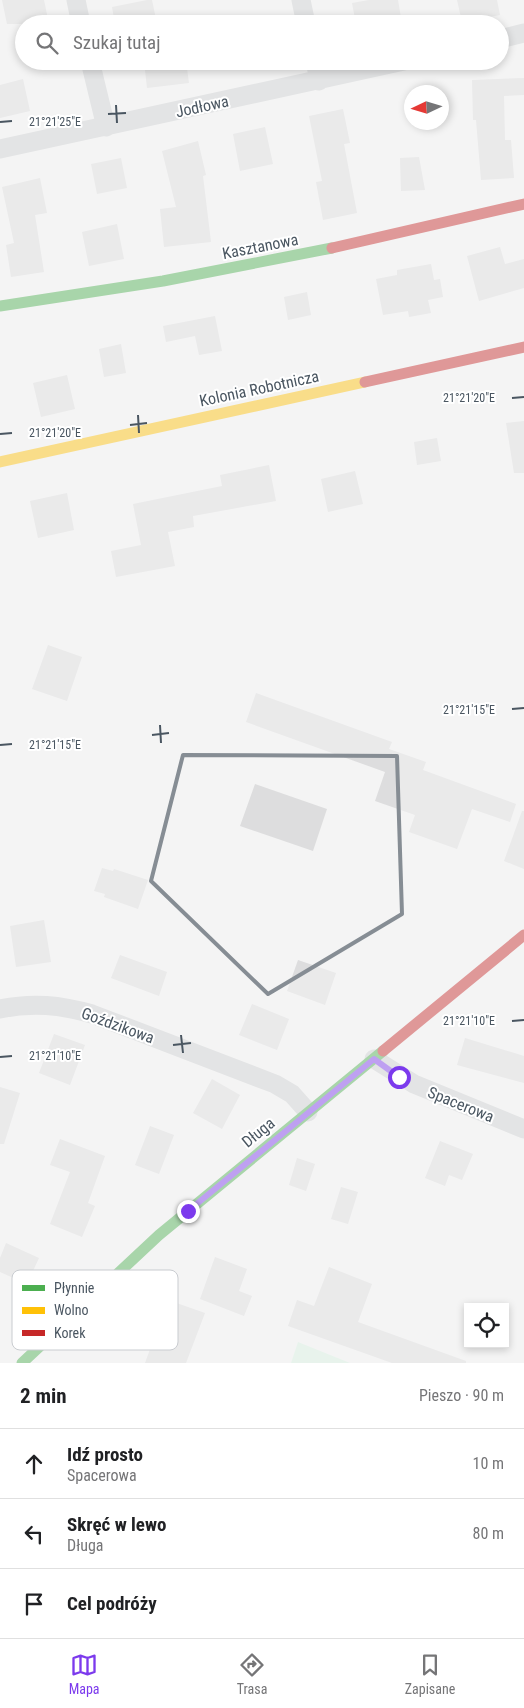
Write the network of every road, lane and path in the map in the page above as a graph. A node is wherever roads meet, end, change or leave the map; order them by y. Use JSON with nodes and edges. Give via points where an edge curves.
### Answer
{"nodes":[{"id":1,"x":76,"y":0,"type":"edge"},
{"id":2,"x":301,"y":0,"type":"edge"},
{"id":3,"x":80,"y":15,"type":"edge"},
{"id":4,"x":304,"y":15,"type":"edge"},
{"id":5,"x":524,"y":33,"type":"edge"},
{"id":6,"x":509,"y":37,"type":"edge"},
{"id":7,"x":92,"y":70,"type":"edge"},
{"id":8,"x":317,"y":70,"type":"edge"},
{"id":9,"x":366,"y":70,"type":"edge"},
{"id":10,"x":320,"y":81,"type":"junction"},
{"id":11,"x":106,"y":127,"type":"junction"},
{"id":12,"x":0,"y":149,"type":"edge"},
{"id":13,"x":524,"y":204,"type":"edge"},
{"id":14,"x":0,"y":306,"type":"edge"},
{"id":15,"x":524,"y":347,"type":"edge"},
{"id":16,"x":0,"y":462,"type":"edge"},
{"id":17,"x":524,"y":935,"type":"edge"},
{"id":18,"x":0,"y":1010,"type":"edge"},
{"id":19,"x":374,"y":1059,"type":"junction"},
{"id":20,"x":308,"y":1112,"type":"junction"},
{"id":21,"x":524,"y":1129,"type":"edge"},
{"id":22,"x":122,"y":1270,"type":"edge"},
{"id":23,"x":36,"y":1350,"type":"edge"},
{"id":24,"x":22,"y":1363,"type":"edge"}],
"edges":[{"from":1,"to":3,"type":"street"},
{"from":2,"to":4,"type":"street"},
{"from":5,"to":6,"type":"street"},
{"from":7,"to":11,"type":"street"},
{"from":8,"to":10,"type":"street"},
{"from":9,"to":10,"type":"street","name":"Jodłowa"},
{"from":10,"to":11,"type":"street","name":"Jodłowa"},
{"from":11,"to":12,"type":"street","name":"Jodłowa"},
{"from":13,"to":14,"type":"street","name":"Kasztanowa","via":[[360,243],[163,281]]},
{"from":15,"to":16,"type":"street","name":"Kolonia Robotnicza"},
{"from":17,"to":19,"type":"street","name":"Długa"},
{"from":18,"to":20,"type":"street","name":"Goździkowa","via":[[33,1005],[61,1006],[92,1014],[274,1084],[292,1094]]},
{"from":19,"to":20,"type":"street","name":"Długa"},
{"from":19,"to":21,"type":"street","name":"Spacerowa","via":[[414,1084]]},
{"from":20,"to":22,"type":"street","name":"Długa"},
{"from":23,"to":24,"type":"street","name":"Długa"}]}
